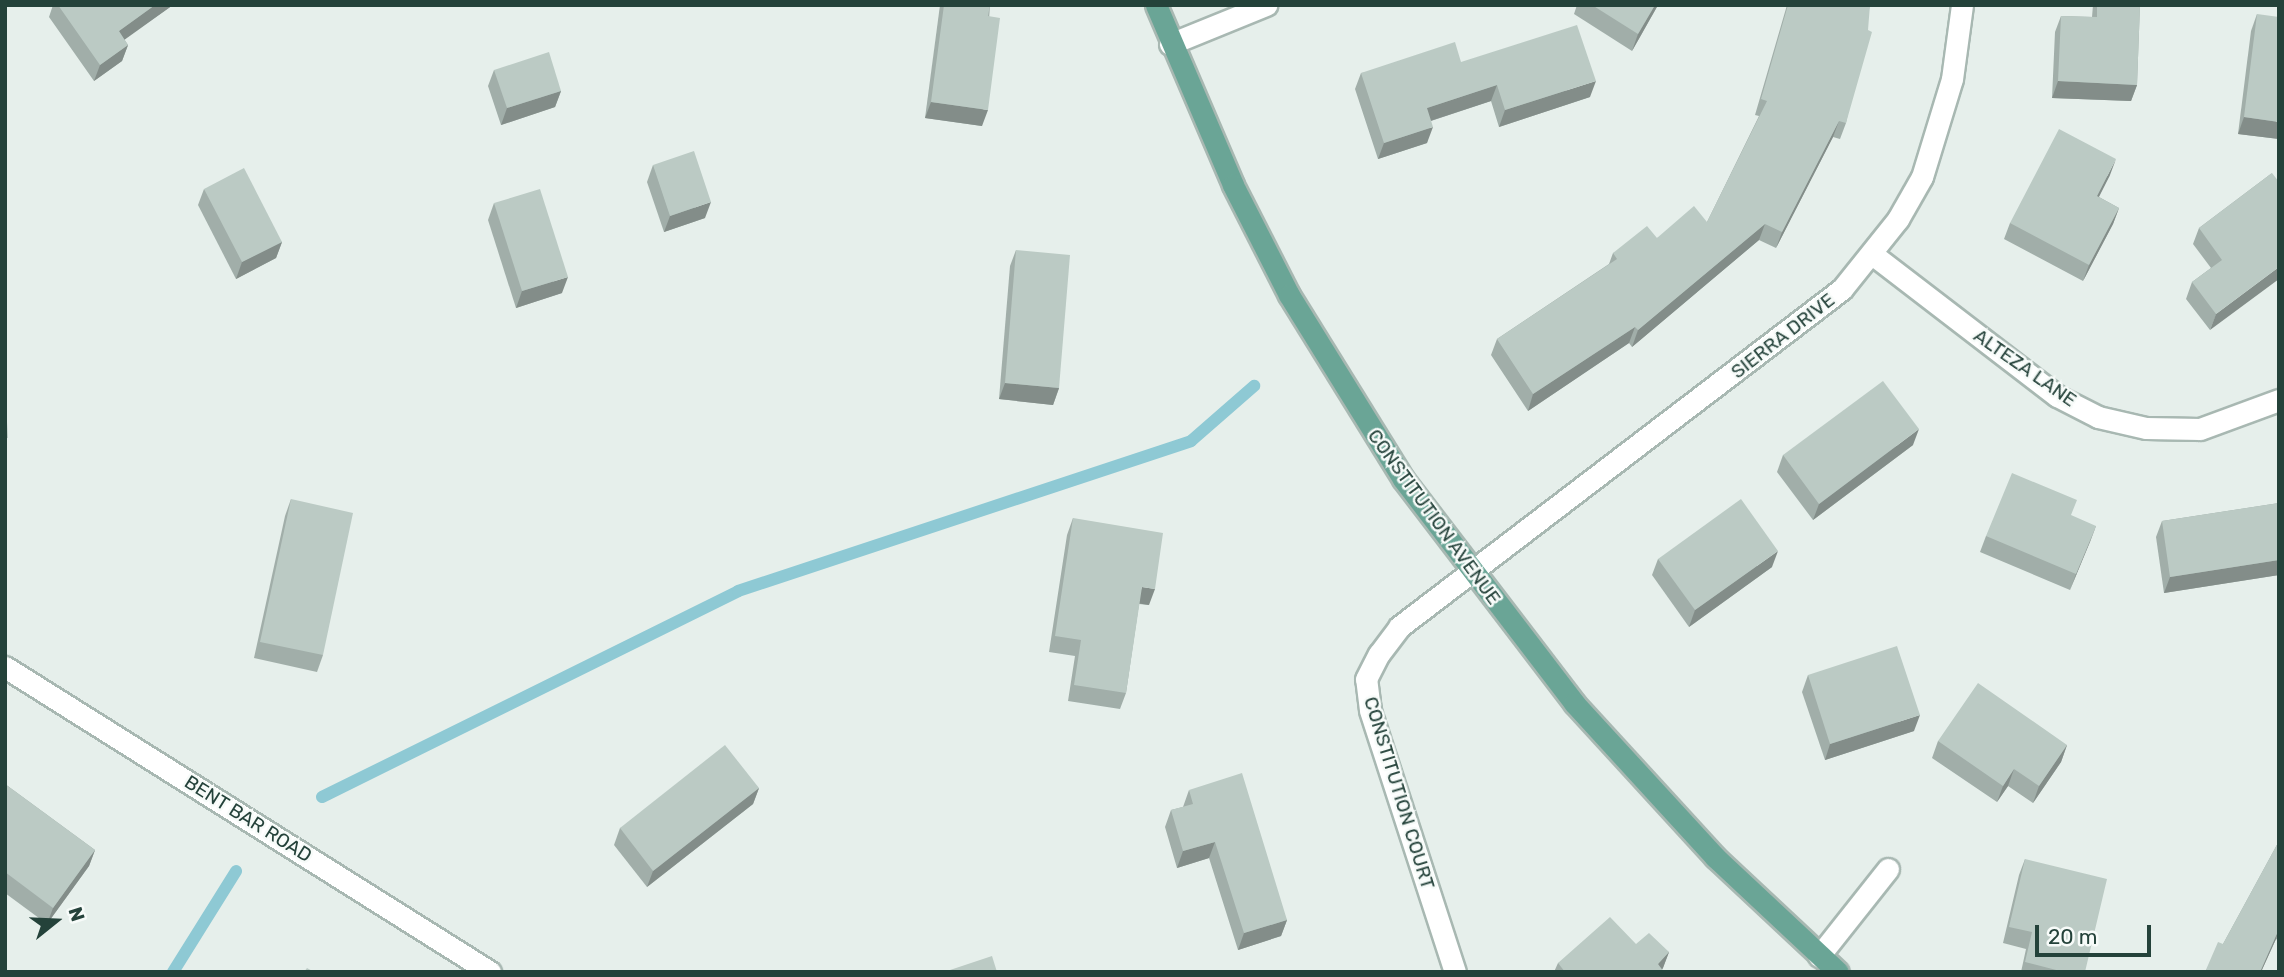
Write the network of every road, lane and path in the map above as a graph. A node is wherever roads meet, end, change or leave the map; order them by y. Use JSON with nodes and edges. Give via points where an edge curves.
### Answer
{"nodes":[{"id":1,"x":1156,"y":5,"type":"edge"},
{"id":2,"x":1266,"y":5,"type":"edge"},
{"id":3,"x":1962,"y":5,"type":"edge"},
{"id":4,"x":1170,"y":44,"type":"junction"},
{"id":5,"x":1872,"y":254,"type":"junction"},
{"id":6,"x":2279,"y":400,"type":"edge"},
{"id":7,"x":1473,"y":575,"type":"junction"},
{"id":8,"x":5,"y":667,"type":"edge"},
{"id":9,"x":1888,"y":869,"type":"dead end"},
{"id":10,"x":1819,"y":956,"type":"junction"},
{"id":11,"x":491,"y":972,"type":"edge"},
{"id":12,"x":1455,"y":972,"type":"edge"},
{"id":13,"x":1838,"y":972,"type":"edge"}],
"edges":[{"from":1,"to":4,"type":"main road","name":"CONSTITUTION AVENUE"},
{"from":2,"to":4,"type":"street"},
{"from":3,"to":5,"type":"street","name":"SIERRA DRIVE","via":[[1952,79],[1922,177]]},
{"from":4,"to":7,"type":"main road","name":"CONSTITUTION AVENUE","via":[[1233,185],[1296,306],[1402,479]]},
{"from":5,"to":6,"type":"street","name":"ALTEZA LANE","via":[[2057,396],[2098,417],[2146,428],[2200,429]]},
{"from":5,"to":7,"type":"street","name":"SIERRA DRIVE","via":[[1807,320]]},
{"from":7,"to":10,"type":"main road","name":"CONSTITUTION AVENUE","via":[[1634,771],[1715,857]]},
{"from":7,"to":12,"type":"street","name":"CONSTITUTION COURT","via":[[1399,627],[1366,679],[1370,710]]},
{"from":8,"to":11,"type":"street","name":"BENT BAR ROAD"},
{"from":9,"to":10,"type":"street"},
{"from":10,"to":13,"type":"main road","name":"CONSTITUTION AVENUE"}]}
